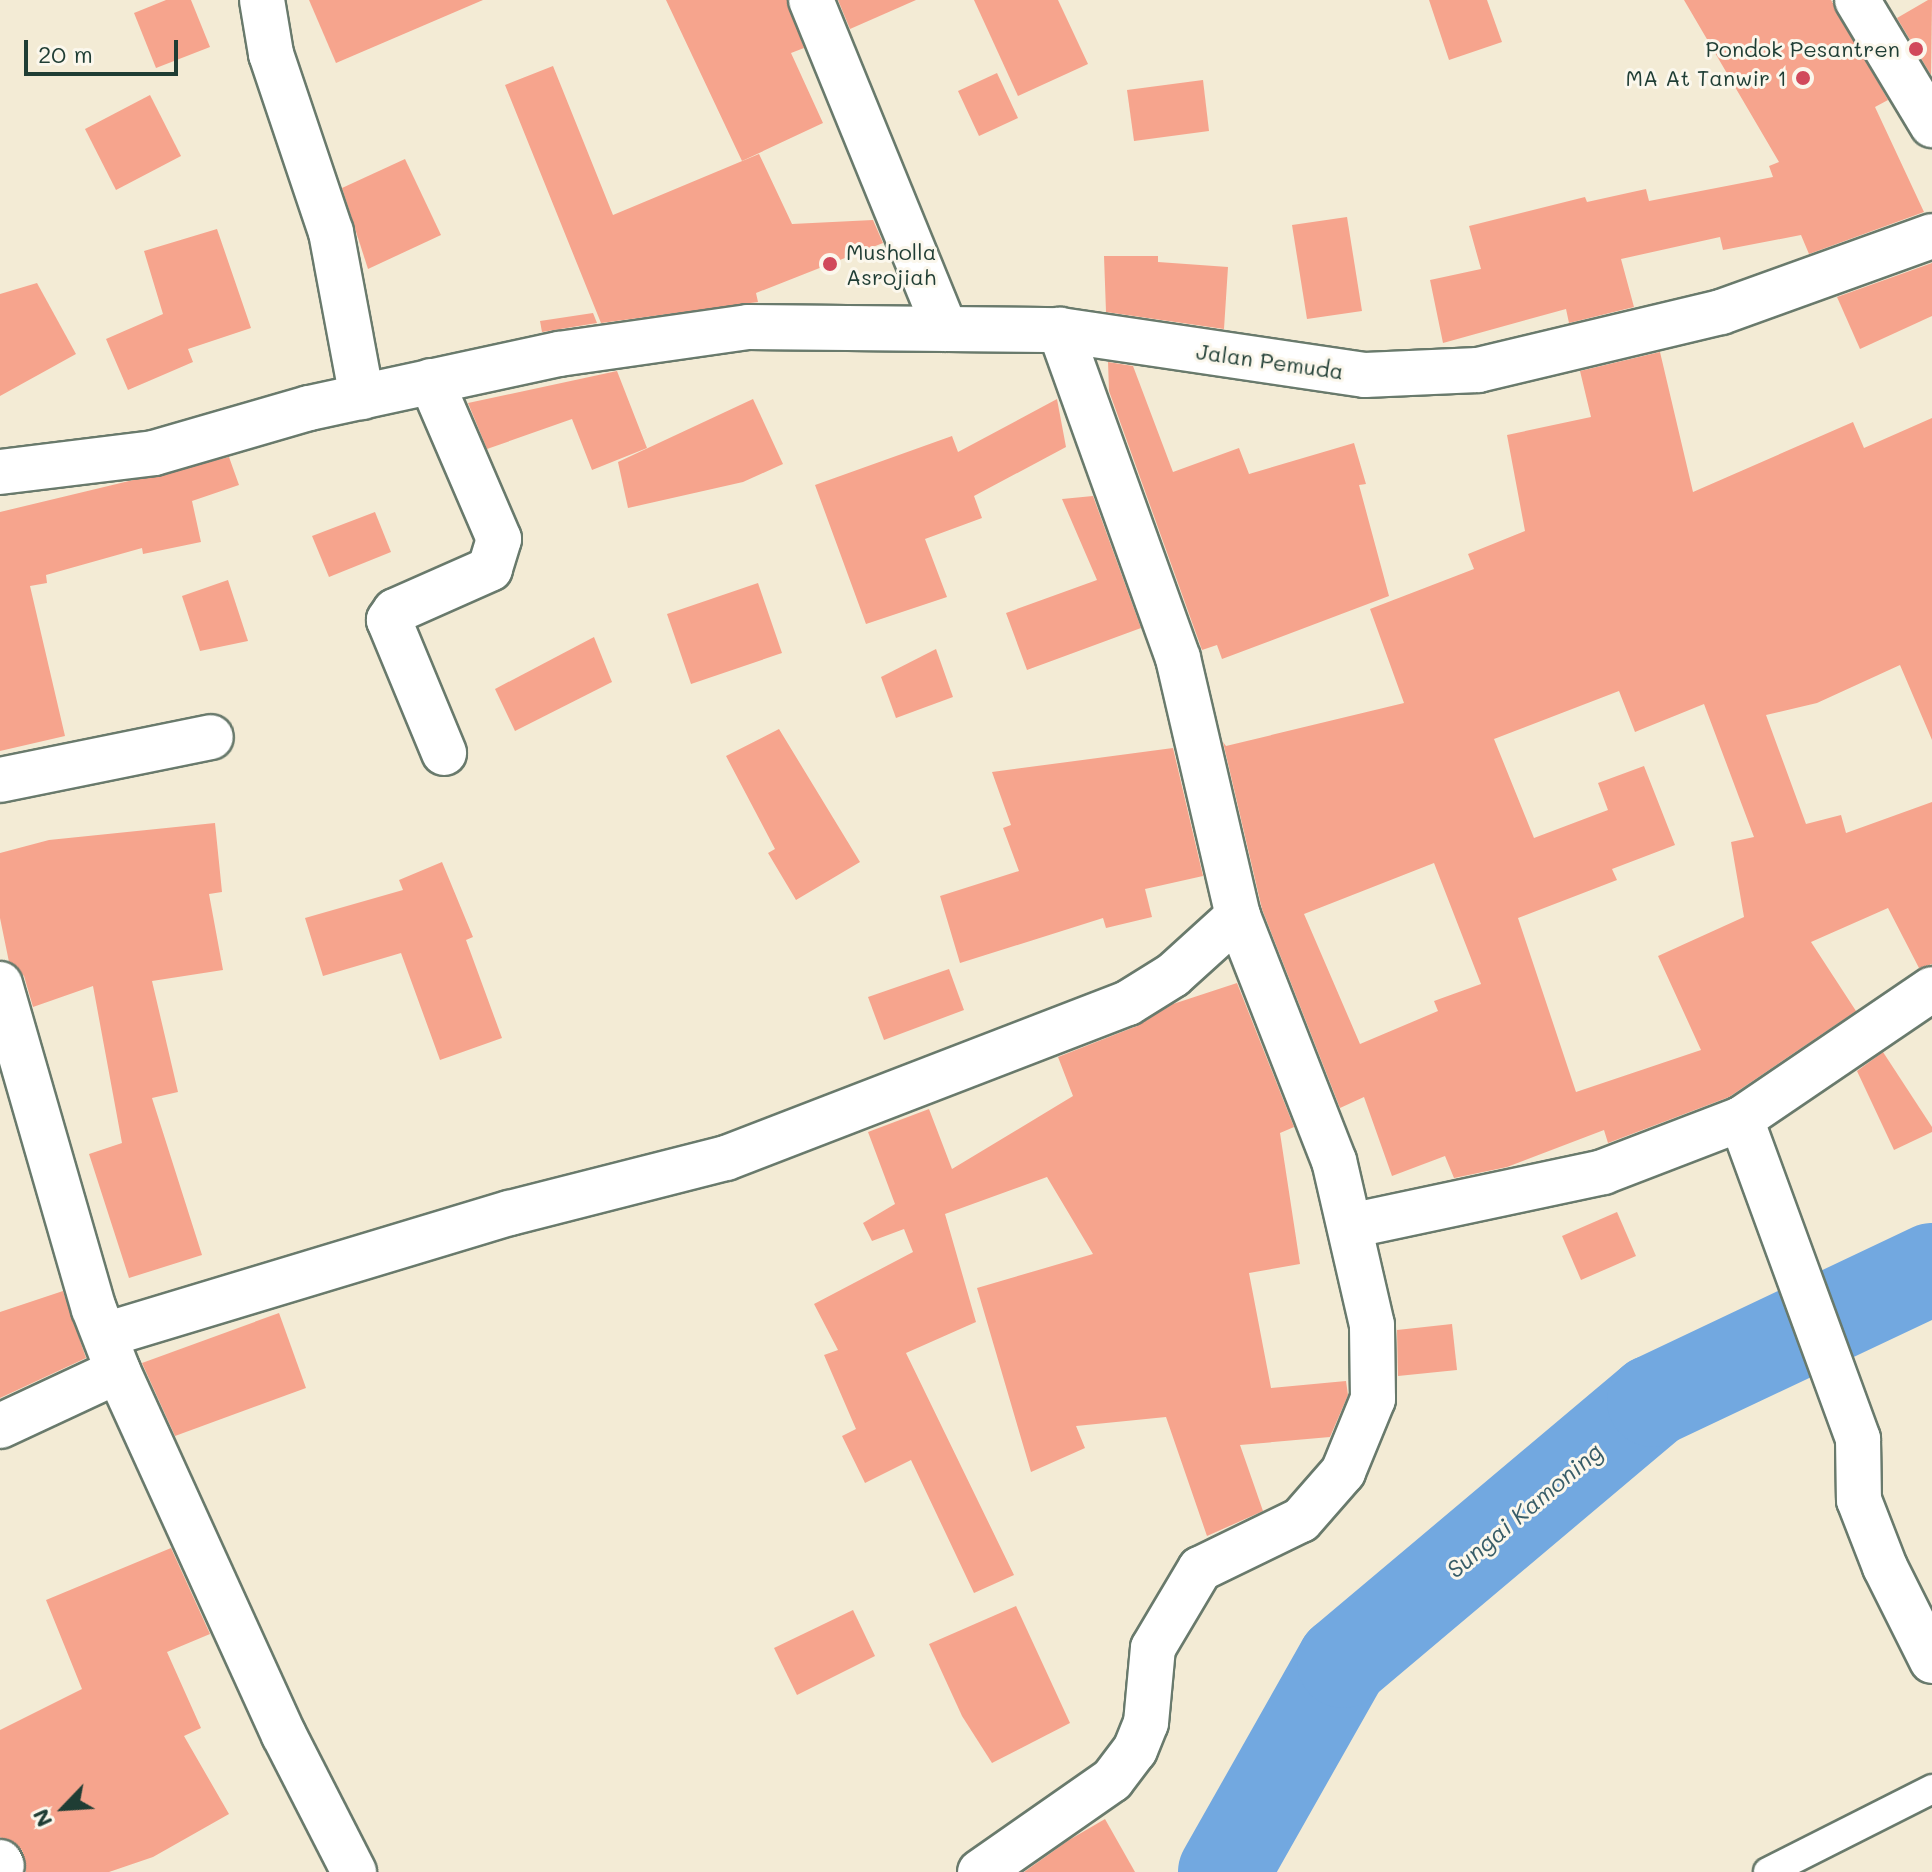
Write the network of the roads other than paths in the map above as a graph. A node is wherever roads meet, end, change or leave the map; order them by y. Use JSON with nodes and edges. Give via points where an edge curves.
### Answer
{"nodes":[{"id":1,"x":262,"y":0,"type":"edge"},
{"id":2,"x":811,"y":0,"type":"edge"},
{"id":3,"x":1857,"y":0,"type":"edge"},
{"id":4,"x":1932,"y":125,"type":"edge"},
{"id":5,"x":1932,"y":236,"type":"edge"},
{"id":6,"x":945,"y":329,"type":"junction"},
{"id":7,"x":1060,"y":330,"type":"junction"},
{"id":8,"x":431,"y":381,"type":"junction"},
{"id":9,"x":362,"y":397,"type":"junction"},
{"id":10,"x":0,"y":472,"type":"edge"},
{"id":11,"x":211,"y":737,"type":"dead end"},
{"id":12,"x":444,"y":753,"type":"dead end"},
{"id":13,"x":0,"y":780,"type":"edge"},
{"id":14,"x":1238,"y":916,"type":"junction"},
{"id":15,"x":0,"y":984,"type":"edge"},
{"id":16,"x":1932,"y":989,"type":"edge"},
{"id":17,"x":1741,"y":1119,"type":"junction"},
{"id":18,"x":1350,"y":1226,"type":"junction"},
{"id":19,"x":111,"y":1353,"type":"junction"},
{"id":20,"x":0,"y":1426,"type":"edge"},
{"id":21,"x":1932,"y":1661,"type":"edge"},
{"id":22,"x":1932,"y":1789,"type":"edge"},
{"id":23,"x":354,"y":1872,"type":"edge"},
{"id":24,"x":980,"y":1872,"type":"edge"},
{"id":25,"x":1768,"y":1872,"type":"edge"}],
"edges":[{"from":1,"to":9,"type":"street","via":[[271,54],[331,232]]},
{"from":2,"to":6,"type":"street"},
{"from":3,"to":4,"type":"street"},
{"from":5,"to":7,"type":"street","name":"Jalan Pemuda","via":[[1721,312],[1478,370],[1365,375]]},
{"from":6,"to":7,"type":"street","name":"Jalan Pemuda"},
{"from":6,"to":8,"type":"street","name":"Jalan Pemuda","via":[[748,327],[559,354]]},
{"from":7,"to":14,"type":"street","via":[[1178,658]]},
{"from":8,"to":9,"type":"street","name":"Jalan Pemuda"},
{"from":8,"to":12,"type":"street","via":[[499,539],[490,569],[395,611],[389,620]]},
{"from":9,"to":10,"type":"street","name":"Jalan Pemuda","via":[[154,453]]},
{"from":11,"to":13,"type":"street"},
{"from":14,"to":18,"type":"street","via":[[1334,1161]]},
{"from":14,"to":19,"type":"street","via":[[1173,975],[1128,1003],[726,1158],[510,1213]]},
{"from":15,"to":19,"type":"street"},
{"from":16,"to":17,"type":"street"},
{"from":17,"to":18,"type":"street","via":[[1603,1172]]},
{"from":17,"to":21,"type":"street","via":[[1858,1439],[1859,1500]]},
{"from":18,"to":24,"type":"street","via":[[1372,1325],[1373,1399],[1343,1472],[1301,1520],[1200,1569],[1153,1648],[1146,1723],[1135,1750],[1112,1780]]},
{"from":19,"to":20,"type":"street"},
{"from":19,"to":23,"type":"street","via":[[284,1735]]},
{"from":22,"to":25,"type":"lane"}]}
